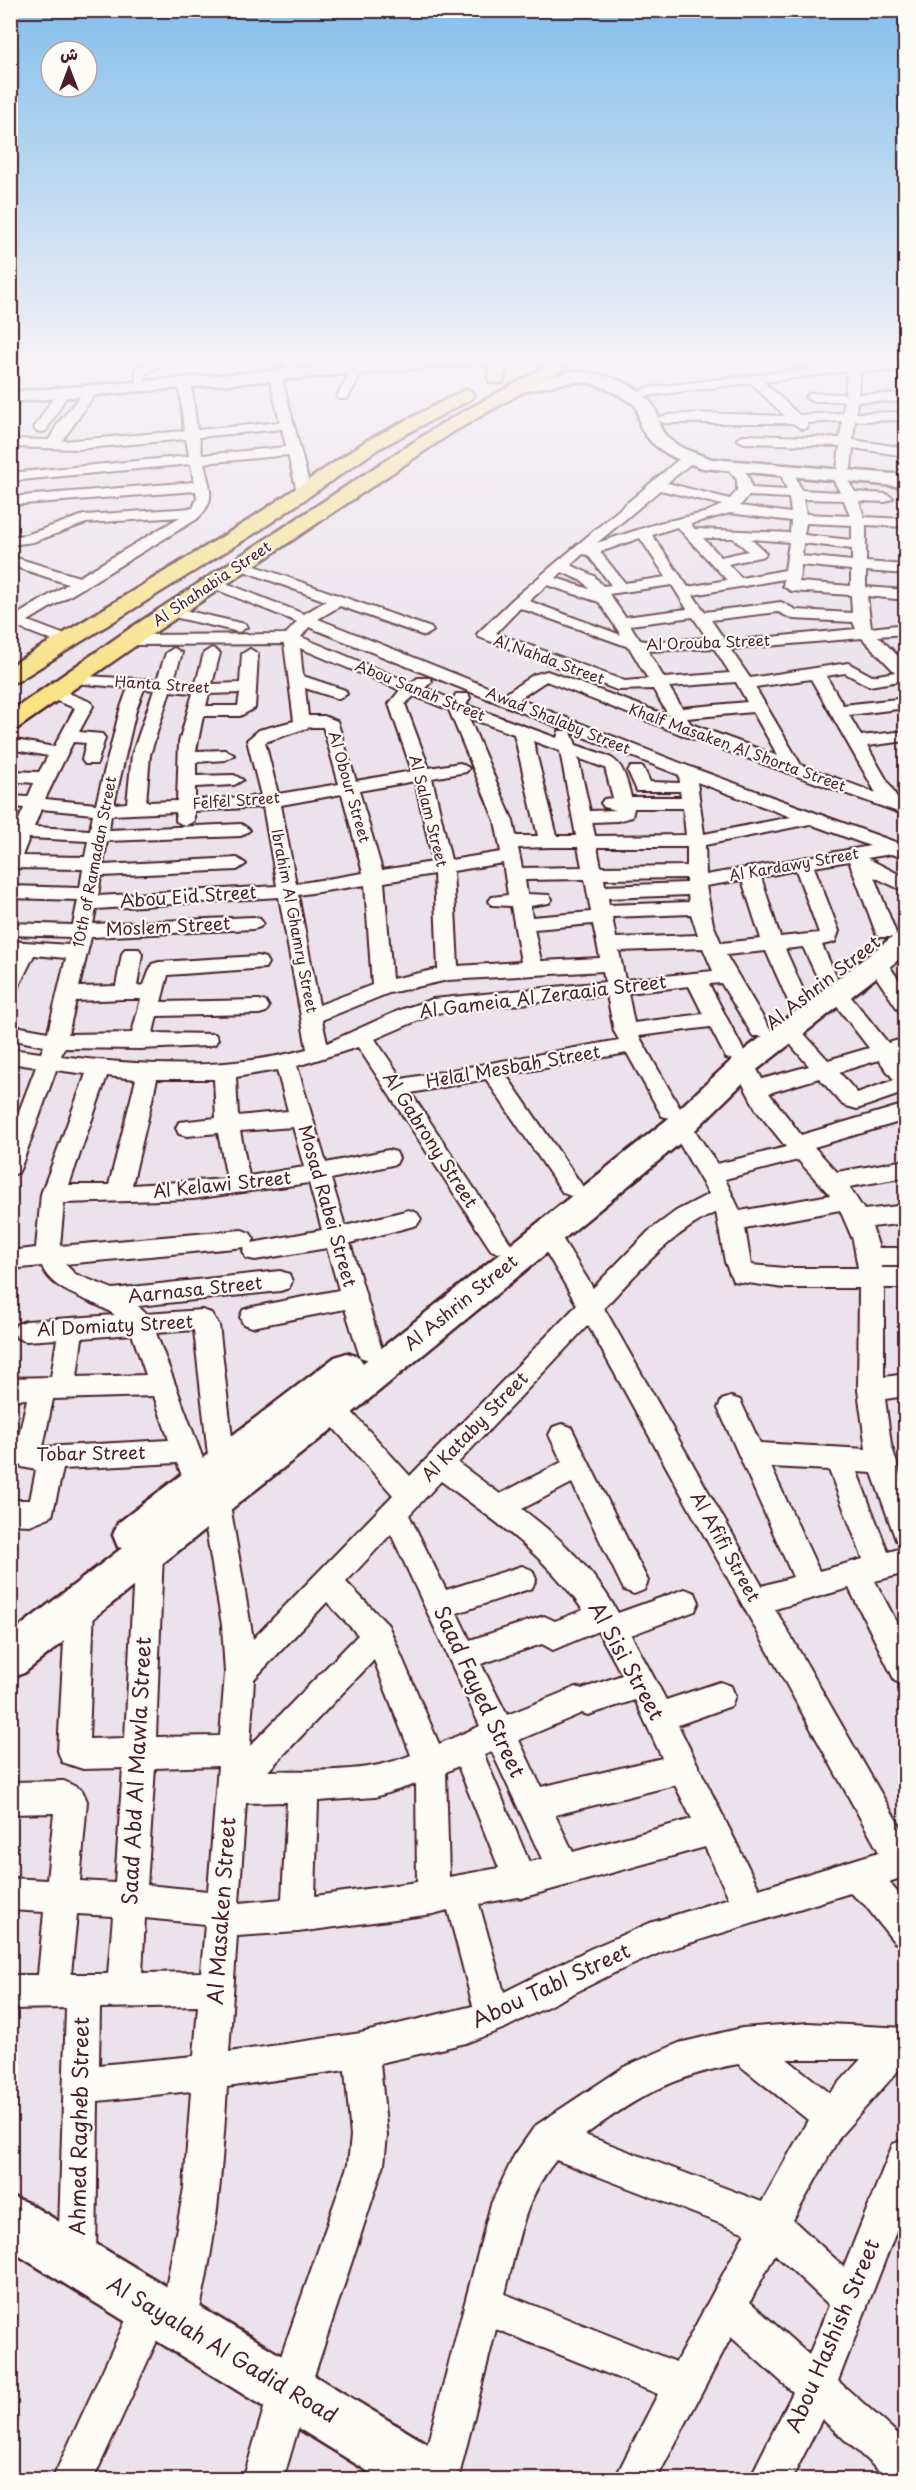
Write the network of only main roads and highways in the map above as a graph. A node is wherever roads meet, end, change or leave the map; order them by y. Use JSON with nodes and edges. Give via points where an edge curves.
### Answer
{"nodes":[{"id":1,"x":329,"y":475,"type":"edge"},
{"id":2,"x":376,"y":475,"type":"edge"},
{"id":3,"x":865,"y":475,"type":"edge"},
{"id":4,"x":906,"y":481,"type":"edge"},
{"id":5,"x":101,"y":620,"type":"junction"},
{"id":6,"x":134,"y":636,"type":"junction"},
{"id":7,"x":10,"y":676,"type":"edge"},
{"id":8,"x":10,"y":723,"type":"edge"},
{"id":9,"x":893,"y":939,"type":"edge"},
{"id":10,"x":675,"y":1118,"type":"junction"},
{"id":11,"x":449,"y":1300,"type":"junction"},
{"id":12,"x":212,"y":1482,"type":"junction"},
{"id":13,"x":10,"y":1632,"type":"edge"},
{"id":14,"x":11,"y":1660,"type":"edge"},
{"id":15,"x":10,"y":2221,"type":"edge"},
{"id":16,"x":434,"y":2480,"type":"edge"}],
"edges":[{"from":1,"to":5,"type":"highway","name":"Al Shahabia Street"},
{"from":2,"to":6,"type":"highway","name":"Al Shahabia Street"},
{"from":3,"to":4,"type":"main road"},
{"from":5,"to":6,"type":"highway","via":[[127,621]]},
{"from":5,"to":7,"type":"highway","name":"Al Shahabia Street"},
{"from":6,"to":8,"type":"highway","name":"Al Shahabia Street"},
{"from":9,"to":10,"type":"main road","name":"Al Ashrin Street","via":[[782,1021],[745,1069]]},
{"from":10,"to":11,"type":"main road","name":"Al Ashrin Street","via":[[547,1233]]},
{"from":10,"to":11,"type":"main road","name":"Al Ashrin Street","via":[[571,1187],[499,1244]]},
{"from":11,"to":12,"type":"main road","name":"Al Ashrin Street","via":[[369,1350]]},
{"from":11,"to":12,"type":"main road","name":"Al Ashrin Street","via":[[332,1408]]},
{"from":12,"to":13,"type":"main road","name":"Al Ashrin Street"},
{"from":12,"to":14,"type":"main road","name":"Al Ashrin Street","via":[[149,1551]]},
{"from":15,"to":16,"type":"main road","name":"Al Sayalah Al Gadid Road"}]}
